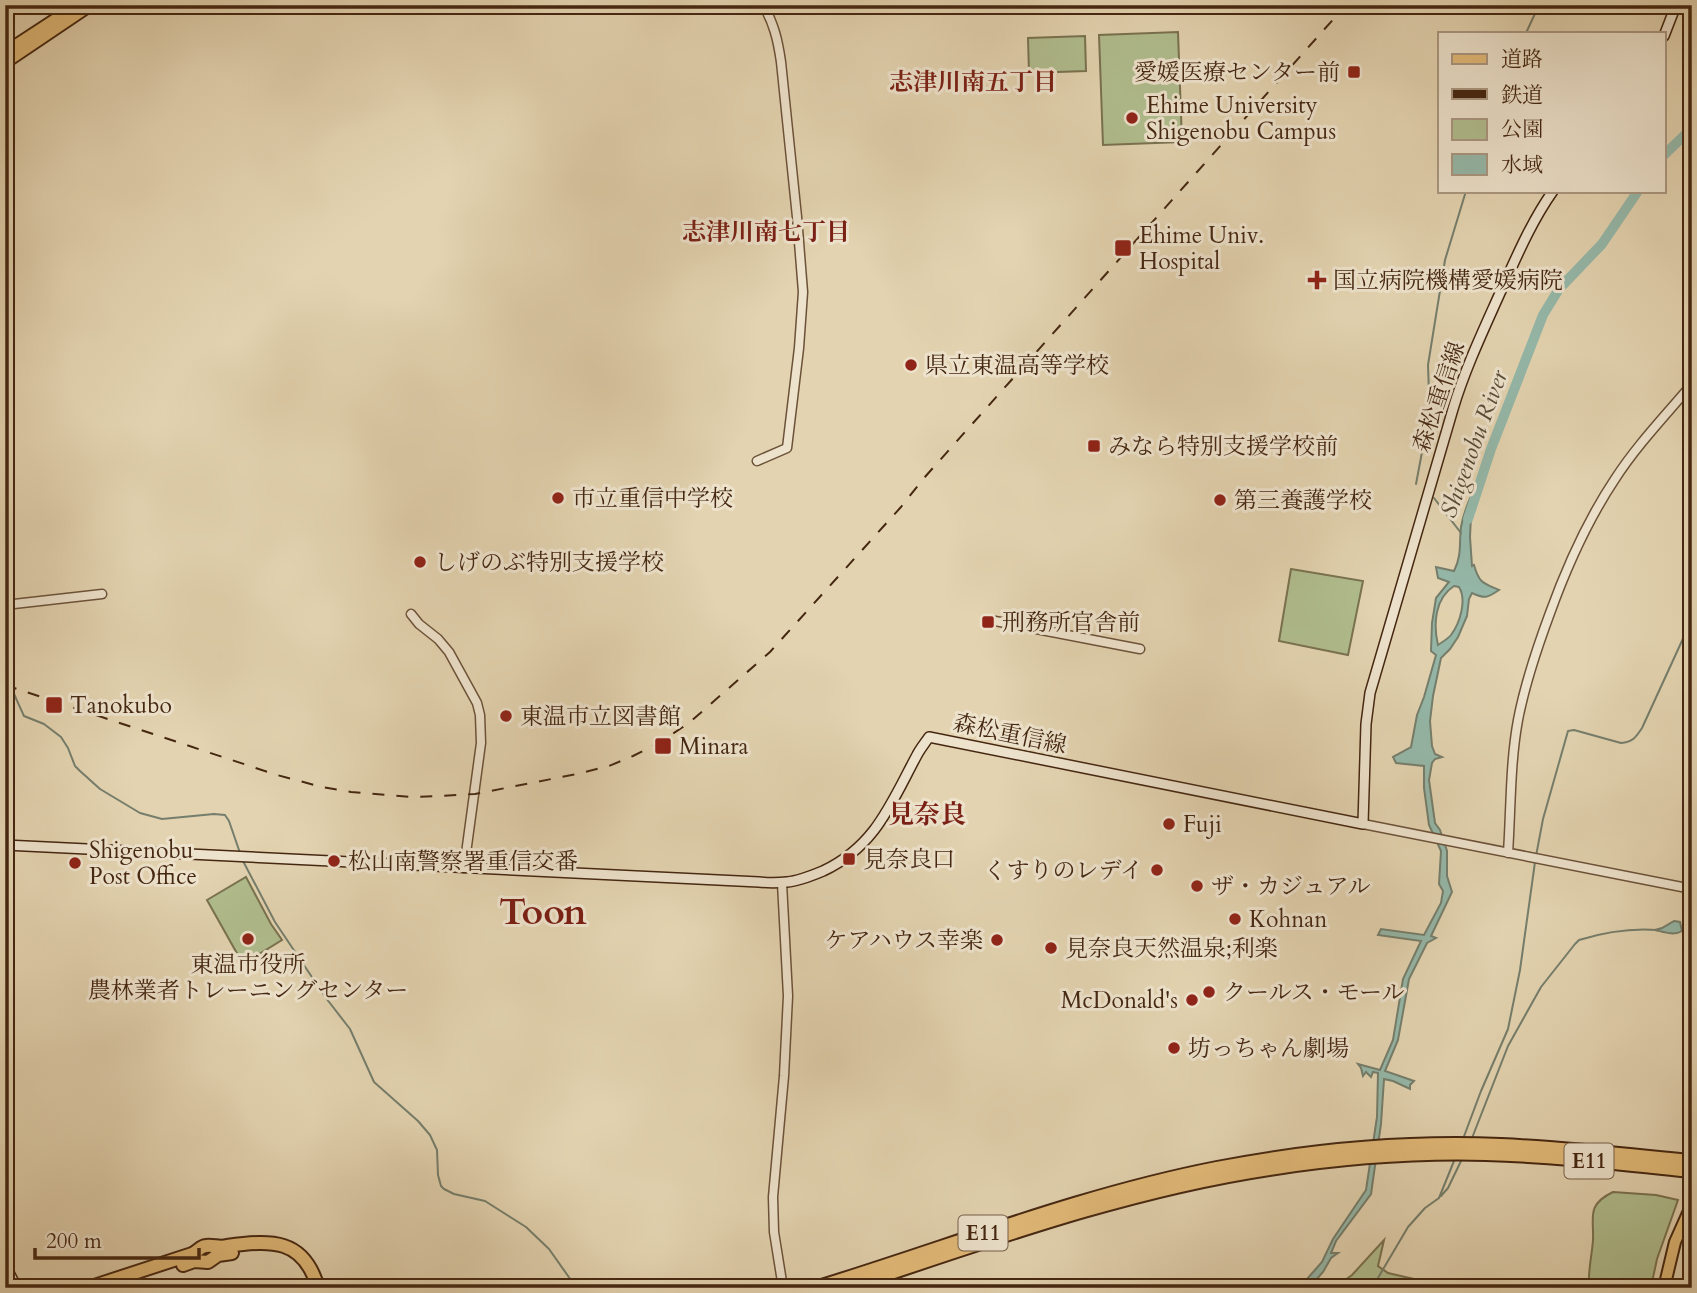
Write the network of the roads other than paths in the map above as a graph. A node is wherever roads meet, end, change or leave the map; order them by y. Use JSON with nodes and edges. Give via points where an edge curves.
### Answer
{"nodes":[{"id":1,"x":77,"y":5,"type":"edge"},
{"id":2,"x":91,"y":5,"type":"edge"},
{"id":3,"x":763,"y":5,"type":"edge"},
{"id":4,"x":1676,"y":5,"type":"edge"},
{"id":5,"x":1666,"y":32,"type":"edge"},
{"id":6,"x":5,"y":52,"type":"edge"},
{"id":7,"x":5,"y":63,"type":"edge"},
{"id":8,"x":1552,"y":192,"type":"edge"},
{"id":9,"x":1692,"y":384,"type":"edge"},
{"id":10,"x":757,"y":461,"type":"dead end"},
{"id":11,"x":102,"y":594,"type":"dead end"},
{"id":12,"x":5,"y":605,"type":"edge"},
{"id":13,"x":411,"y":614,"type":"dead end"},
{"id":14,"x":995,"y":621,"type":"dead end"},
{"id":15,"x":1140,"y":649,"type":"dead end"},
{"id":16,"x":1363,"y":824,"type":"junction"},
{"id":17,"x":5,"y":845,"type":"edge"},
{"id":18,"x":1508,"y":853,"type":"junction"},
{"id":19,"x":464,"y":867,"type":"junction"},
{"id":20,"x":782,"y":883,"type":"junction"},
{"id":21,"x":1692,"y":889,"type":"edge"},
{"id":22,"x":1486,"y":1149,"type":"junction"},
{"id":23,"x":1692,"y":1161,"type":"edge"},
{"id":24,"x":1692,"y":1171,"type":"edge"},
{"id":25,"x":1154,"y":1187,"type":"junction"},
{"id":26,"x":1692,"y":1204,"type":"edge"},
{"id":27,"x":5,"y":1265,"type":"edge"},
{"id":28,"x":17,"y":1288,"type":"edge"},
{"id":29,"x":88,"y":1288,"type":"edge"},
{"id":30,"x":109,"y":1288,"type":"edge"},
{"id":31,"x":309,"y":1288,"type":"edge"},
{"id":32,"x":318,"y":1288,"type":"edge"},
{"id":33,"x":783,"y":1288,"type":"edge"},
{"id":34,"x":815,"y":1288,"type":"edge"},
{"id":35,"x":846,"y":1288,"type":"edge"},
{"id":36,"x":1664,"y":1288,"type":"edge"}],
"edges":[{"from":1,"to":6,"type":"main road"},
{"from":2,"to":7,"type":"main road"},
{"from":3,"to":10,"type":"street","via":[[779,51],[803,292],[787,448]]},
{"from":4,"to":5,"type":"main road"},
{"from":8,"to":16,"type":"main road","name":"森松重信線","via":[[1516,257],[1452,409],[1370,693]]},
{"from":9,"to":18,"type":"street","via":[[1615,478],[1561,584],[1530,671],[1518,721]]},
{"from":11,"to":12,"type":"street"},
{"from":13,"to":19,"type":"street","via":[[449,652],[480,715],[481,743]]},
{"from":14,"to":15,"type":"street"},
{"from":16,"to":18,"type":"street"},
{"from":16,"to":20,"type":"main road","name":"森松重信線","via":[[929,737],[864,843],[836,864]]},
{"from":17,"to":19,"type":"main road","name":"森松重信線"},
{"from":18,"to":21,"type":"street"},
{"from":19,"to":20,"type":"main road","name":"森松重信線"},
{"from":20,"to":33,"type":"street","via":[[788,996],[773,1204]]},
{"from":22,"to":23,"type":"highway","number":"E11","via":[[1574,1150]]},
{"from":22,"to":24,"type":"highway","number":"E11"},
{"from":22,"to":25,"type":"highway","number":"E11","via":[[1308,1163]]},
{"from":25,"to":34,"type":"highway","number":"E11","via":[[1026,1219]]},
{"from":25,"to":35,"type":"highway","number":"E11"},
{"from":26,"to":36,"type":"main road","via":[[1675,1242]]},
{"from":27,"to":28,"type":"main road"},
{"from":29,"to":32,"type":"highway","via":[[207,1246],[256,1242],[298,1252],[311,1268]]},
{"from":30,"to":31,"type":"highway","via":[[194,1261],[208,1262],[218,1255],[270,1249],[300,1263]]}]}
